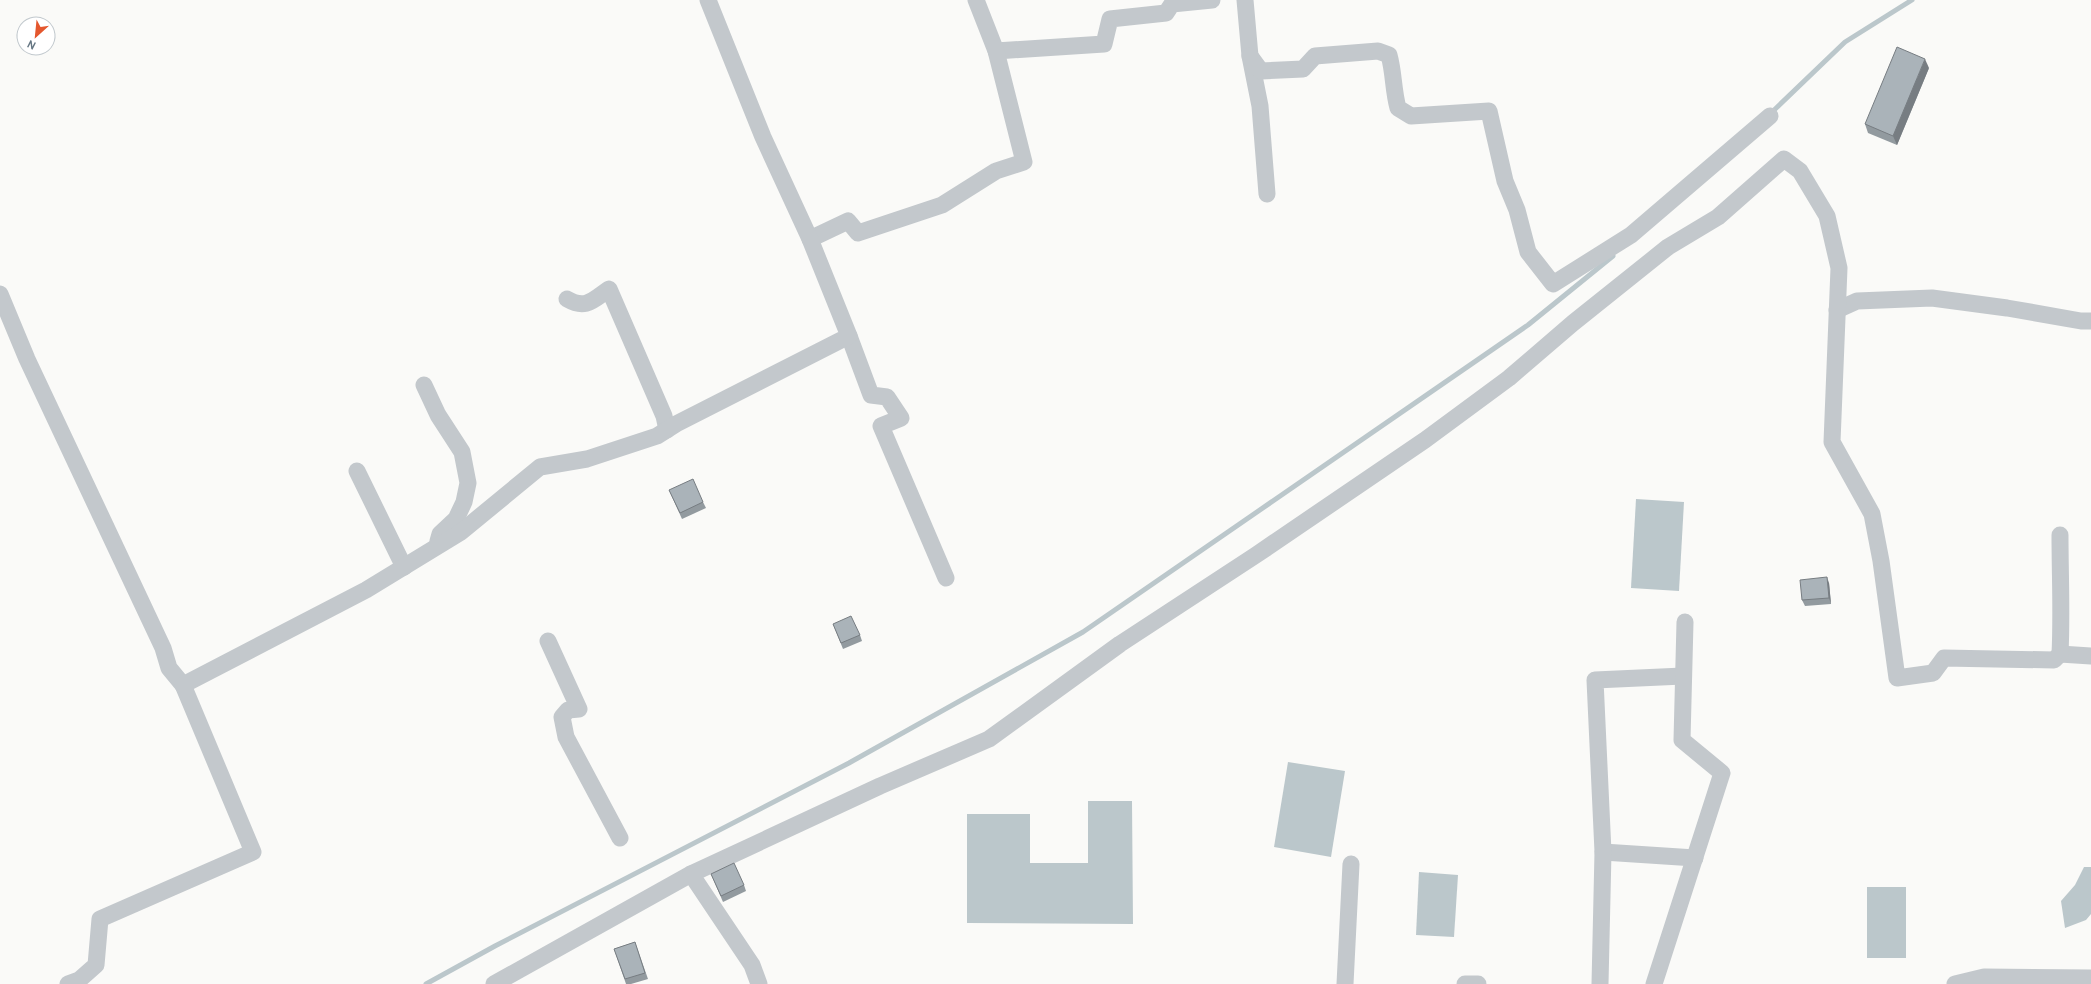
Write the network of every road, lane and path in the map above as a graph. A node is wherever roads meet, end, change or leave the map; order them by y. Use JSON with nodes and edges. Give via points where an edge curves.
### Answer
{"nodes":[{"id":1,"x":708,"y":0,"type":"edge"},
{"id":2,"x":976,"y":0,"type":"edge"},
{"id":3,"x":1212,"y":0,"type":"edge"},
{"id":4,"x":1245,"y":0,"type":"edge"},
{"id":5,"x":996,"y":51,"type":"junction"},
{"id":6,"x":1250,"y":56,"type":"junction"},
{"id":7,"x":1770,"y":116,"type":"dead end"},
{"id":8,"x":1267,"y":194,"type":"dead end"},
{"id":9,"x":810,"y":239,"type":"junction"},
{"id":10,"x":0,"y":294,"type":"edge"},
{"id":11,"x":567,"y":300,"type":"dead end"},
{"id":12,"x":1837,"y":310,"type":"junction"},
{"id":13,"x":2091,"y":321,"type":"edge"},
{"id":14,"x":849,"y":336,"type":"junction"},
{"id":15,"x":424,"y":385,"type":"dead end"},
{"id":16,"x":667,"y":430,"type":"junction"},
{"id":17,"x":357,"y":471,"type":"dead end"},
{"id":18,"x":2060,"y":535,"type":"dead end"},
{"id":19,"x":437,"y":546,"type":"junction"},
{"id":20,"x":404,"y":567,"type":"junction"},
{"id":21,"x":946,"y":578,"type":"dead end"},
{"id":22,"x":1685,"y":622,"type":"dead end"},
{"id":23,"x":548,"y":641,"type":"dead end"},
{"id":24,"x":2060,"y":654,"type":"junction"},
{"id":25,"x":2091,"y":656,"type":"edge"},
{"id":26,"x":1683,"y":676,"type":"junction"},
{"id":27,"x":183,"y":685,"type":"junction"},
{"id":28,"x":620,"y":838,"type":"dead end"},
{"id":29,"x":1603,"y":852,"type":"junction"},
{"id":30,"x":1695,"y":858,"type":"junction"},
{"id":31,"x":1351,"y":864,"type":"dead end"},
{"id":32,"x":690,"y":874,"type":"junction"},
{"id":33,"x":2091,"y":978,"type":"edge"},
{"id":34,"x":68,"y":984,"type":"edge"},
{"id":35,"x":494,"y":984,"type":"edge"},
{"id":36,"x":759,"y":984,"type":"edge"},
{"id":37,"x":1346,"y":984,"type":"edge"},
{"id":38,"x":1465,"y":984,"type":"edge"},
{"id":39,"x":1478,"y":984,"type":"edge"},
{"id":40,"x":1600,"y":984,"type":"edge"},
{"id":41,"x":1654,"y":984,"type":"edge"},
{"id":42,"x":1955,"y":984,"type":"edge"}],
"edges":[{"from":1,"to":9,"type":"street","via":[[763,137]]},
{"from":2,"to":5,"type":"street"},
{"from":3,"to":5,"type":"street","via":[[1172,4],[1166,13],[1110,19],[1104,44]]},
{"from":4,"to":6,"type":"street"},
{"from":5,"to":9,"type":"street","via":[[1024,162],[996,171],[942,205],[858,233],[848,221]]},
{"from":6,"to":7,"type":"street","via":[[1261,71],[1303,69],[1315,56],[1378,51],[1389,55],[1394,71],[1394,90],[1398,108],[1411,116],[1489,111],[1505,181],[1517,210],[1528,252],[1553,284],[1631,235]]},
{"from":6,"to":8,"type":"street","via":[[1260,106]]},
{"from":9,"to":14,"type":"street"},
{"from":10,"to":27,"type":"street","via":[[26,359],[163,648],[169,668]]},
{"from":11,"to":16,"type":"street","via":[[576,304],[587,304],[609,289],[664,416]]},
{"from":12,"to":13,"type":"street","via":[[1857,301],[1932,298]]},
{"from":12,"to":24,"type":"street","via":[[1832,442],[1872,514],[1897,678],[1933,673],[1944,658],[2054,660]]},
{"from":12,"to":32,"type":"street","via":[[1839,268],[1827,216],[1800,171],[1784,159],[1718,217],[1668,247],[1509,378],[1425,440],[1120,644],[989,739],[880,786]]},
{"from":14,"to":16,"type":"street"},
{"from":14,"to":21,"type":"street","via":[[871,395],[887,397],[901,418],[881,426]]},
{"from":15,"to":19,"type":"street","via":[[438,415],[462,452],[468,483],[464,502],[456,519],[440,534]]},
{"from":16,"to":19,"type":"street","via":[[657,436],[587,459],[540,467],[461,532]]},
{"from":17,"to":20,"type":"street"},
{"from":18,"to":24,"type":"street"},
{"from":19,"to":20,"type":"street"},
{"from":20,"to":27,"type":"street","via":[[366,590]]},
{"from":22,"to":26,"type":"street"},
{"from":23,"to":28,"type":"street","via":[[579,709],[568,710],[562,717],[566,737]]},
{"from":24,"to":25,"type":"street"},
{"from":26,"to":29,"type":"street","via":[[1595,680]]},
{"from":26,"to":30,"type":"street","via":[[1682,740],[1722,773]]},
{"from":27,"to":34,"type":"street","via":[[253,852],[100,919],[96,965],[79,980]]},
{"from":29,"to":30,"type":"street"},
{"from":29,"to":40,"type":"street"},
{"from":30,"to":41,"type":"street"},
{"from":31,"to":37,"type":"street"},
{"from":32,"to":35,"type":"street"},
{"from":32,"to":36,"type":"street","via":[[752,965]]},
{"from":33,"to":42,"type":"street","via":[[1984,977]]},
{"from":38,"to":39,"type":"street"}]}
